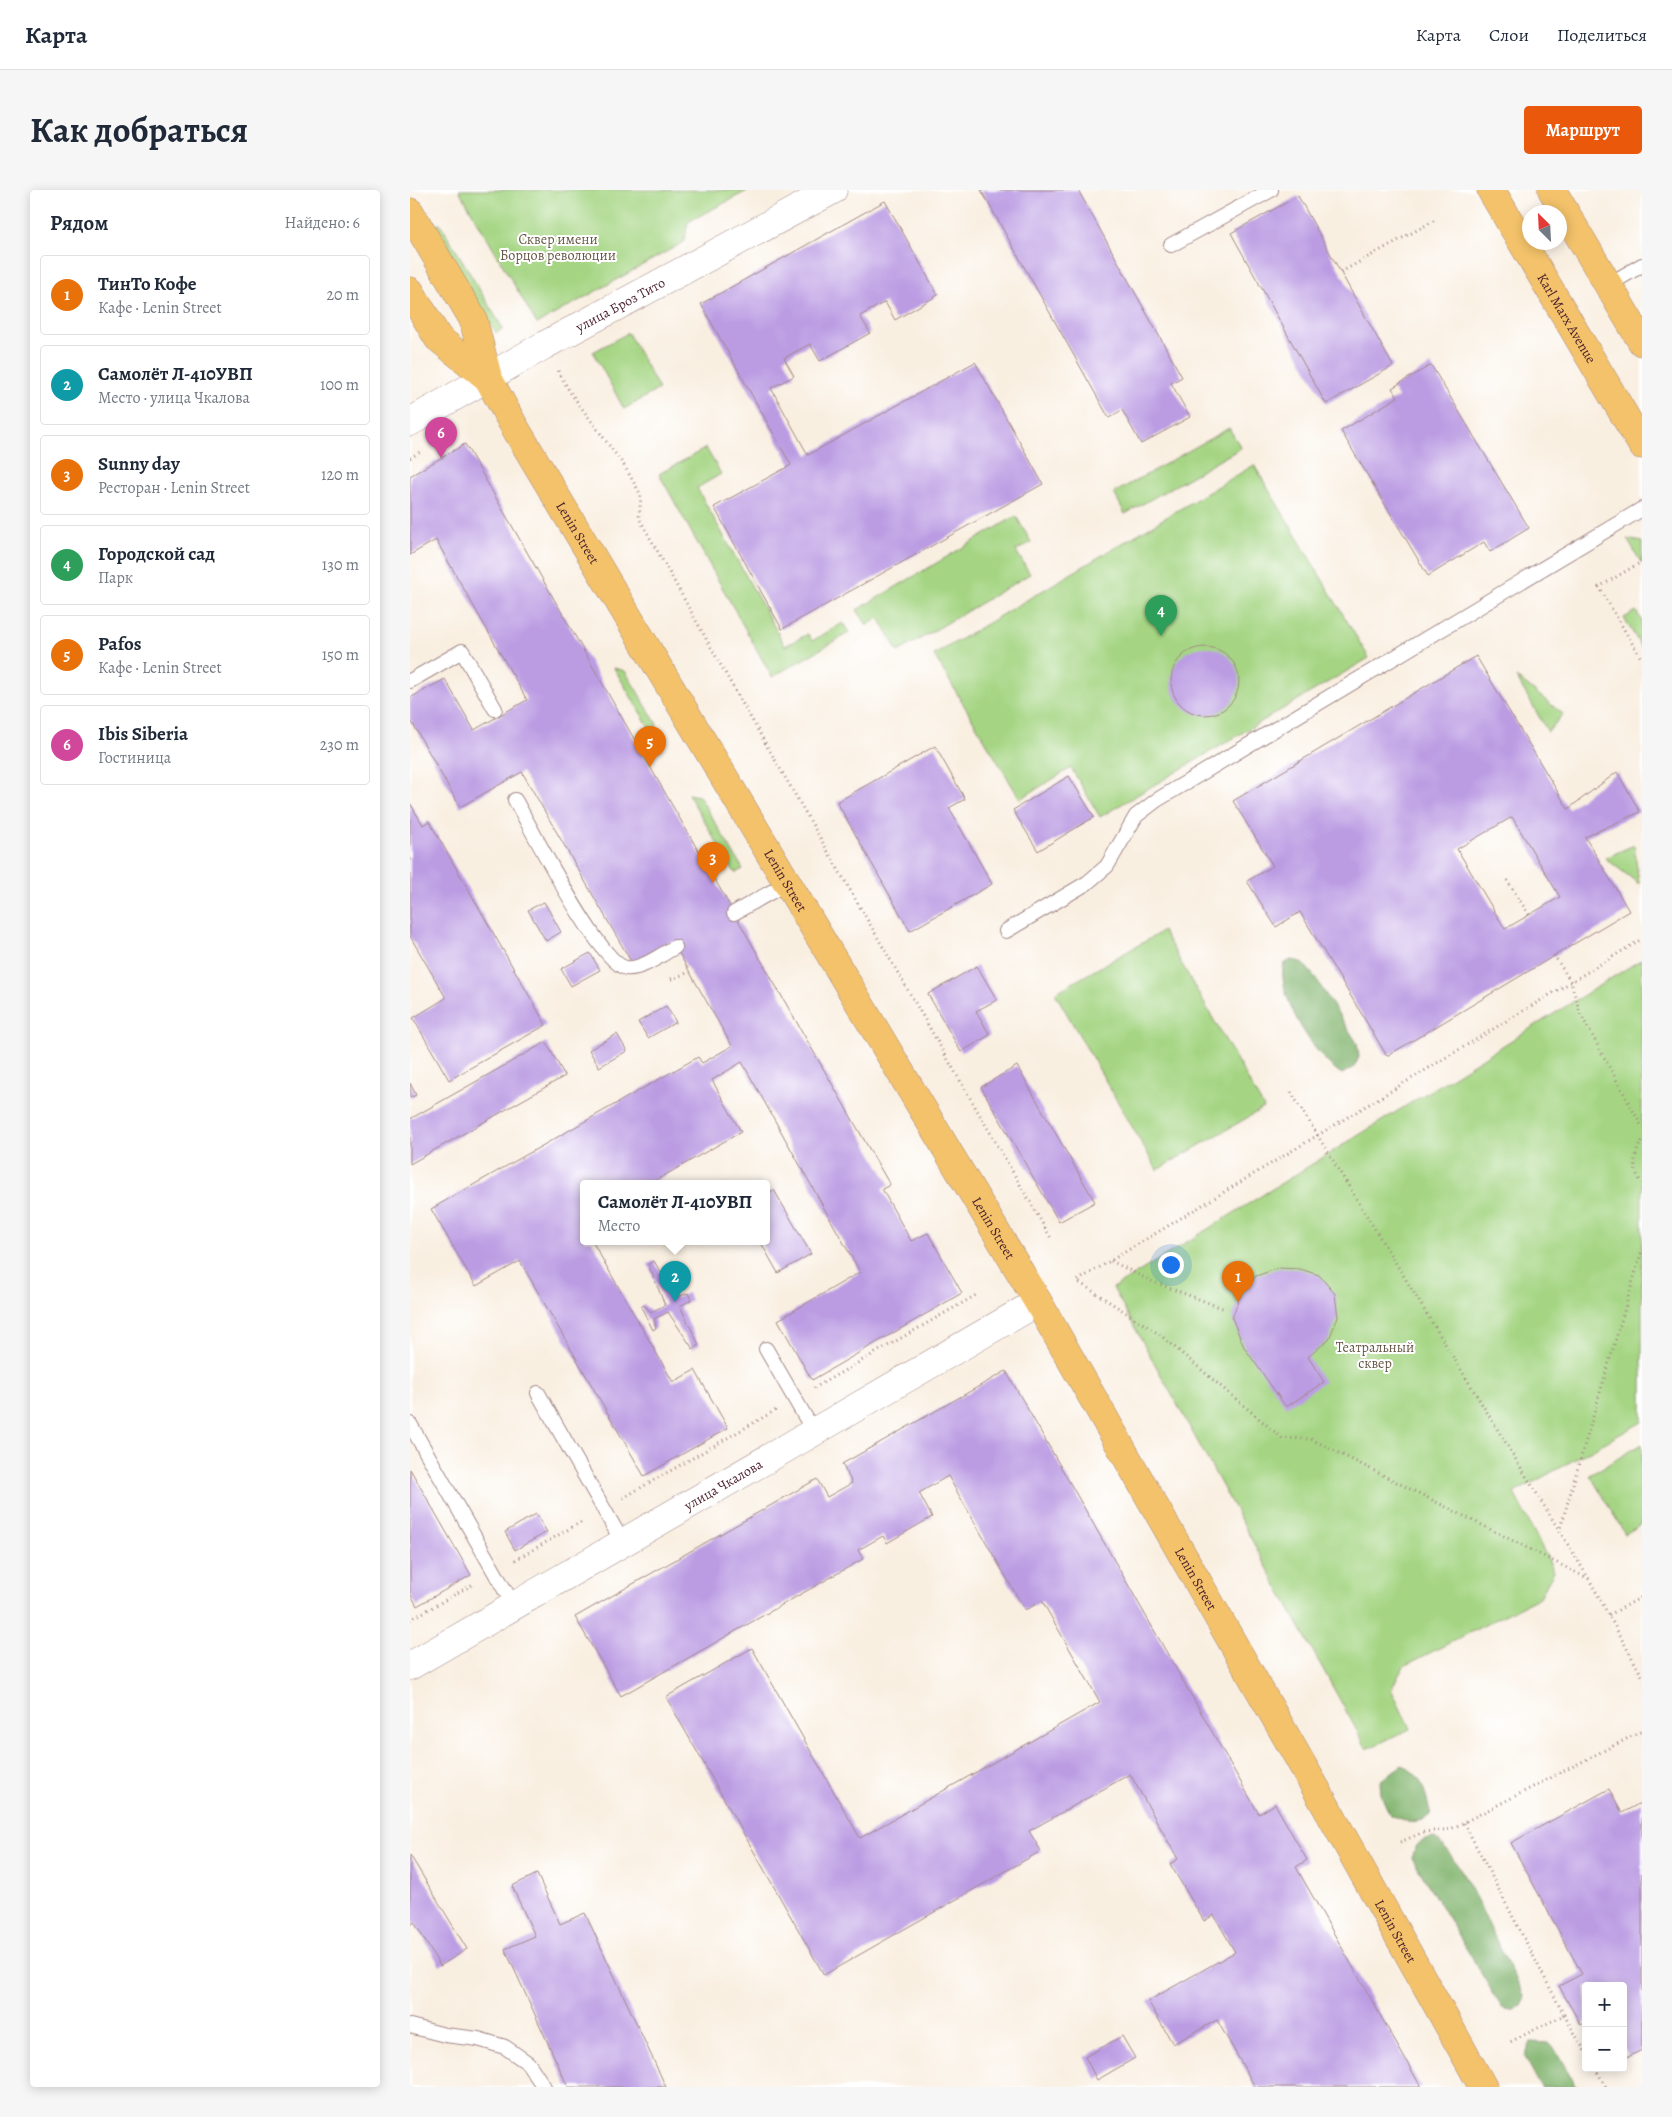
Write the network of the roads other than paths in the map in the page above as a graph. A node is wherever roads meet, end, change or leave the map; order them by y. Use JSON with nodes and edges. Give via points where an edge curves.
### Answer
{"nodes":[{"id":1,"x":833,"y":190,"type":"edge"},
{"id":2,"x":1271,"y":190,"type":"edge"},
{"id":3,"x":1491,"y":190,"type":"edge"},
{"id":4,"x":1552,"y":190,"type":"edge"},
{"id":5,"x":410,"y":212,"type":"edge"},
{"id":6,"x":1171,"y":245,"type":"dead end"},
{"id":7,"x":1642,"y":265,"type":"edge"},
{"id":8,"x":1608,"y":285,"type":"junction"},
{"id":9,"x":410,"y":291,"type":"edge"},
{"id":10,"x":1642,"y":342,"type":"edge"},
{"id":11,"x":488,"y":378,"type":"junction"},
{"id":12,"x":410,"y":422,"type":"edge"},
{"id":13,"x":1642,"y":445,"type":"edge"},
{"id":14,"x":1642,"y":509,"type":"edge"},
{"id":15,"x":410,"y":681,"type":"edge"},
{"id":16,"x":495,"y":709,"type":"dead end"},
{"id":17,"x":515,"y":800,"type":"dead end"},
{"id":18,"x":787,"y":883,"type":"junction"},
{"id":19,"x":734,"y":913,"type":"dead end"},
{"id":20,"x":1006,"y":931,"type":"dead end"},
{"id":21,"x":675,"y":947,"type":"dead end"},
{"id":22,"x":1038,"y":1302,"type":"junction"},
{"id":23,"x":766,"y":1349,"type":"dead end"},
{"id":24,"x":538,"y":1393,"type":"dead end"},
{"id":25,"x":410,"y":1424,"type":"edge"},
{"id":26,"x":814,"y":1432,"type":"junction"},
{"id":27,"x":623,"y":1542,"type":"junction"},
{"id":28,"x":514,"y":1606,"type":"junction"},
{"id":29,"x":410,"y":1666,"type":"edge"},
{"id":30,"x":410,"y":2026,"type":"edge"},
{"id":31,"x":544,"y":2087,"type":"edge"},
{"id":32,"x":1483,"y":2087,"type":"edge"}],
"edges":[{"from":1,"to":11,"type":"street","name":"улица Броз Тито"},
{"from":2,"to":6,"type":"lane"},
{"from":3,"to":13,"type":"main road","name":"Karl Marx Avenue"},
{"from":4,"to":8,"type":"main road"},
{"from":5,"to":11,"type":"main road","name":"Lenin Street","via":[[473,319]]},
{"from":7,"to":8,"type":"lane"},
{"from":8,"to":10,"type":"main road"},
{"from":9,"to":11,"type":"main road","name":"Lenin Street","via":[[438,338]]},
{"from":11,"to":12,"type":"street","name":"улица Броз Тито"},
{"from":11,"to":18,"type":"main road","name":"Lenin Street"},
{"from":14,"to":20,"type":"lane","via":[[1156,800],[1136,816],[1107,866],[1087,883]]},
{"from":15,"to":16,"type":"lane","via":[[462,651]]},
{"from":17,"to":21,"type":"lane","via":[[593,936],[610,958],[627,968],[636,967]]},
{"from":18,"to":19,"type":"lane"},
{"from":18,"to":22,"type":"main road","name":"Lenin Street"},
{"from":22,"to":26,"type":"street","name":"улица Чкалова"},
{"from":22,"to":32,"type":"main road","name":"Lenin Street"},
{"from":23,"to":26,"type":"lane"},
{"from":24,"to":27,"type":"lane"},
{"from":25,"to":28,"type":"lane"},
{"from":26,"to":27,"type":"street","name":"улица Чкалова"},
{"from":27,"to":28,"type":"street","name":"улица Чкалова"},
{"from":28,"to":29,"type":"street","name":"улица Чкалова"},
{"from":30,"to":31,"type":"lane","via":[[505,2047],[528,2063]]}]}
